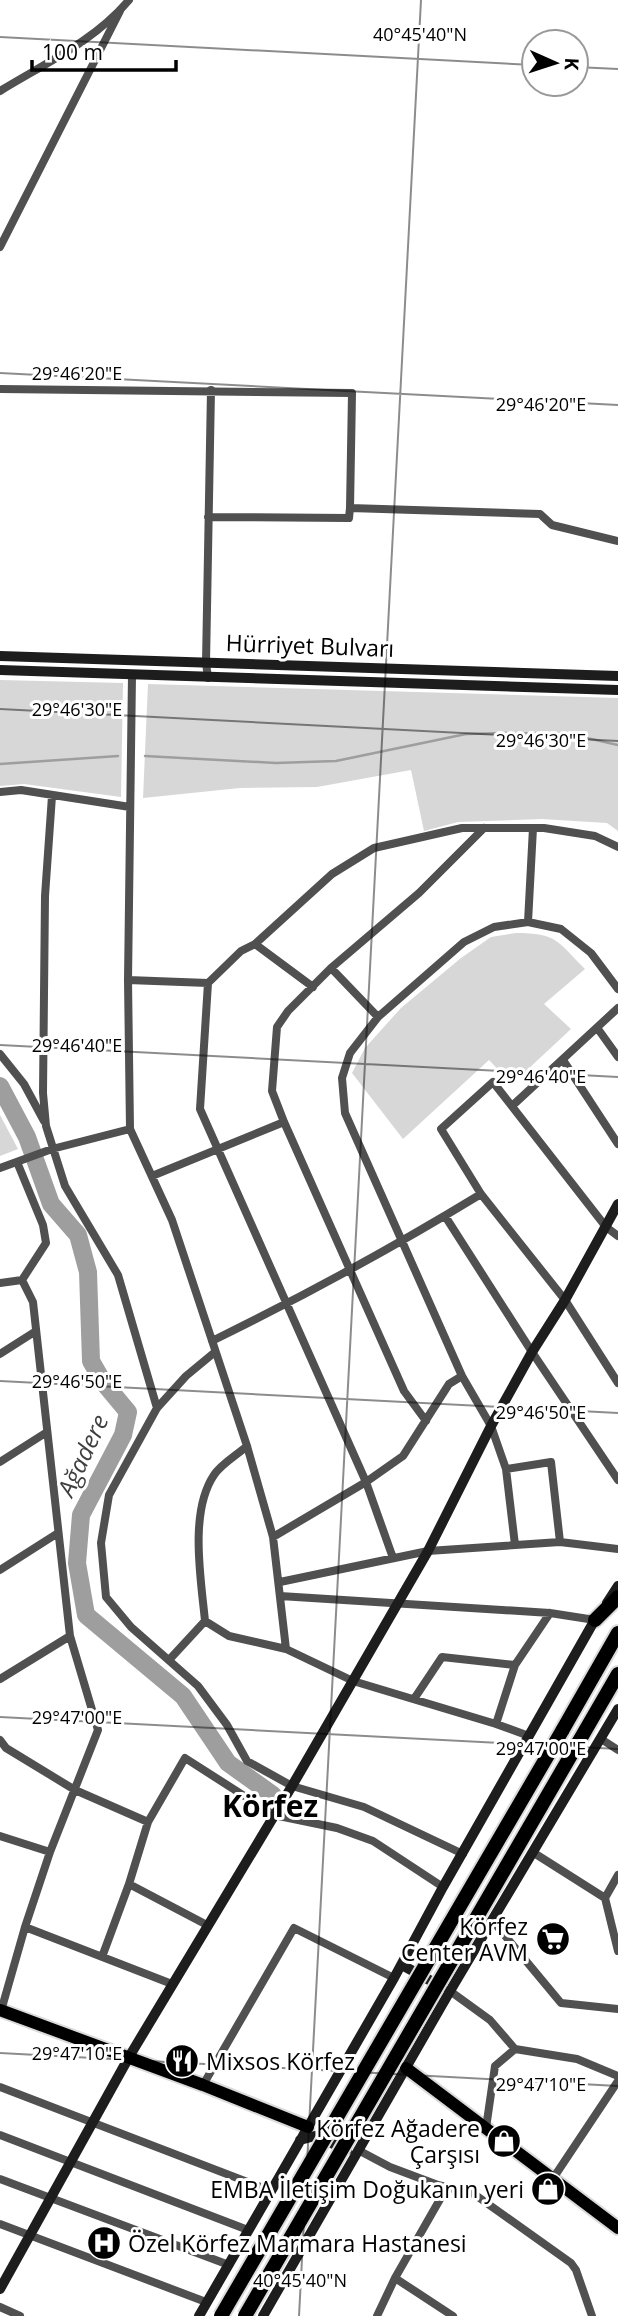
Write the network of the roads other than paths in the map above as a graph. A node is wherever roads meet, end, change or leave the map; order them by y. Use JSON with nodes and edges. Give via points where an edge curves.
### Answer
{"nodes":[{"id":1,"x":129,"y":0,"type":"edge"},
{"id":2,"x":120,"y":11,"type":"junction"},
{"id":3,"x":0,"y":91,"type":"edge"},
{"id":4,"x":0,"y":247,"type":"edge"},
{"id":5,"x":0,"y":389,"type":"edge"},
{"id":6,"x":211,"y":390,"type":"junction"},
{"id":7,"x":350,"y":508,"type":"junction"},
{"id":8,"x":208,"y":517,"type":"junction"},
{"id":9,"x":618,"y":541,"type":"edge"},
{"id":10,"x":0,"y":656,"type":"edge"},
{"id":11,"x":206,"y":663,"type":"junction"},
{"id":12,"x":0,"y":670,"type":"edge"},
{"id":13,"x":132,"y":675,"type":"junction"},
{"id":14,"x":618,"y":676,"type":"edge"},
{"id":15,"x":208,"y":678,"type":"junction"},
{"id":16,"x":618,"y":690,"type":"edge"},
{"id":17,"x":0,"y":792,"type":"edge"},
{"id":18,"x":52,"y":796,"type":"junction"},
{"id":19,"x":130,"y":807,"type":"junction"},
{"id":20,"x":484,"y":828,"type":"junction"},
{"id":21,"x":533,"y":828,"type":"junction"},
{"id":22,"x":618,"y":847,"type":"edge"},
{"id":23,"x":528,"y":922,"type":"junction"},
{"id":24,"x":255,"y":944,"type":"junction"},
{"id":25,"x":331,"y":968,"type":"junction"},
{"id":26,"x":128,"y":980,"type":"junction"},
{"id":27,"x":208,"y":983,"type":"junction"},
{"id":28,"x":313,"y":987,"type":"junction"},
{"id":29,"x":618,"y":989,"type":"edge"},
{"id":30,"x":618,"y":1008,"type":"edge"},
{"id":31,"x":378,"y":1017,"type":"junction"},
{"id":32,"x":598,"y":1029,"type":"junction"},
{"id":33,"x":0,"y":1054,"type":"edge"},
{"id":34,"x":618,"y":1057,"type":"edge"},
{"id":35,"x":563,"y":1060,"type":"junction"},
{"id":36,"x":512,"y":1106,"type":"junction"},
{"id":37,"x":284,"y":1122,"type":"junction"},
{"id":38,"x":46,"y":1126,"type":"junction"},
{"id":39,"x":130,"y":1129,"type":"junction"},
{"id":40,"x":618,"y":1144,"type":"edge"},
{"id":41,"x":52,"y":1149,"type":"junction"},
{"id":42,"x":218,"y":1150,"type":"junction"},
{"id":43,"x":20,"y":1161,"type":"junction"},
{"id":44,"x":0,"y":1168,"type":"edge"},
{"id":45,"x":152,"y":1176,"type":"junction"},
{"id":46,"x":481,"y":1194,"type":"junction"},
{"id":47,"x":618,"y":1204,"type":"edge"},
{"id":48,"x":445,"y":1216,"type":"junction"},
{"id":49,"x":606,"y":1227,"type":"junction"},
{"id":50,"x":618,"y":1236,"type":"edge"},
{"id":51,"x":402,"y":1242,"type":"junction"},
{"id":52,"x":348,"y":1271,"type":"junction"},
{"id":53,"x":22,"y":1280,"type":"junction"},
{"id":54,"x":0,"y":1283,"type":"edge"},
{"id":55,"x":565,"y":1300,"type":"junction"},
{"id":56,"x":287,"y":1304,"type":"junction"},
{"id":57,"x":36,"y":1331,"type":"junction"},
{"id":58,"x":212,"y":1341,"type":"junction"},
{"id":59,"x":215,"y":1352,"type":"junction"},
{"id":60,"x":532,"y":1352,"type":"junction"},
{"id":61,"x":0,"y":1354,"type":"edge"},
{"id":62,"x":462,"y":1376,"type":"junction"},
{"id":63,"x":618,"y":1383,"type":"edge"},
{"id":64,"x":157,"y":1408,"type":"junction"},
{"id":65,"x":426,"y":1421,"type":"junction"},
{"id":66,"x":491,"y":1426,"type":"junction"},
{"id":67,"x":47,"y":1432,"type":"junction"},
{"id":68,"x":247,"y":1447,"type":"junction"},
{"id":69,"x":0,"y":1462,"type":"edge"},
{"id":70,"x":506,"y":1469,"type":"junction"},
{"id":71,"x":618,"y":1480,"type":"edge"},
{"id":72,"x":366,"y":1482,"type":"junction"},
{"id":73,"x":58,"y":1533,"type":"junction"},
{"id":74,"x":273,"y":1538,"type":"junction"},
{"id":75,"x":560,"y":1542,"type":"junction"},
{"id":76,"x":516,"y":1545,"type":"junction"},
{"id":77,"x":618,"y":1549,"type":"edge"},
{"id":78,"x":428,"y":1552,"type":"junction"},
{"id":79,"x":393,"y":1558,"type":"junction"},
{"id":80,"x":0,"y":1570,"type":"edge"},
{"id":81,"x":279,"y":1582,"type":"junction"},
{"id":82,"x":618,"y":1586,"type":"edge"},
{"id":83,"x":280,"y":1595,"type":"junction"},
{"id":84,"x":618,"y":1597,"type":"edge"},
{"id":85,"x":399,"y":1602,"type":"junction"},
{"id":86,"x":550,"y":1613,"type":"junction"},
{"id":87,"x":595,"y":1619,"type":"junction"},
{"id":88,"x":205,"y":1621,"type":"junction"},
{"id":89,"x":618,"y":1633,"type":"edge"},
{"id":90,"x":70,"y":1636,"type":"junction"},
{"id":91,"x":286,"y":1648,"type":"junction"},
{"id":92,"x":169,"y":1660,"type":"junction"},
{"id":93,"x":515,"y":1665,"type":"junction"},
{"id":94,"x":618,"y":1674,"type":"edge"},
{"id":95,"x":0,"y":1679,"type":"edge"},
{"id":96,"x":353,"y":1681,"type":"junction"},
{"id":97,"x":414,"y":1699,"type":"junction"},
{"id":98,"x":618,"y":1709,"type":"edge"},
{"id":99,"x":496,"y":1724,"type":"junction"},
{"id":100,"x":529,"y":1736,"type":"junction"},
{"id":101,"x":601,"y":1739,"type":"junction"},
{"id":102,"x":0,"y":1740,"type":"edge"},
{"id":103,"x":618,"y":1750,"type":"edge"},
{"id":104,"x":292,"y":1786,"type":"junction"},
{"id":105,"x":75,"y":1790,"type":"junction"},
{"id":106,"x":274,"y":1815,"type":"junction"},
{"id":107,"x":148,"y":1822,"type":"junction"},
{"id":108,"x":0,"y":1836,"type":"edge"},
{"id":109,"x":50,"y":1852,"type":"junction"},
{"id":110,"x":534,"y":1853,"type":"junction"},
{"id":111,"x":464,"y":1854,"type":"junction"},
{"id":112,"x":618,"y":1875,"type":"edge"},
{"id":113,"x":129,"y":1884,"type":"junction"},
{"id":114,"x":443,"y":1887,"type":"junction"},
{"id":115,"x":605,"y":1898,"type":"junction"},
{"id":116,"x":492,"y":1920,"type":"junction"},
{"id":117,"x":207,"y":1925,"type":"junction"},
{"id":118,"x":25,"y":1927,"type":"junction"},
{"id":119,"x":618,"y":1951,"type":"edge"},
{"id":120,"x":102,"y":1956,"type":"junction"},
{"id":121,"x":402,"y":1965,"type":"junction"},
{"id":122,"x":394,"y":1978,"type":"junction"},
{"id":123,"x":172,"y":1984,"type":"junction"},
{"id":124,"x":450,"y":1991,"type":"junction"},
{"id":125,"x":618,"y":2009,"type":"edge"},
{"id":126,"x":1,"y":2010,"type":"edge"},
{"id":127,"x":515,"y":2049,"type":"junction"},
{"id":128,"x":129,"y":2057,"type":"junction"},
{"id":129,"x":406,"y":2068,"type":"junction"},
{"id":130,"x":618,"y":2079,"type":"edge"},
{"id":131,"x":203,"y":2085,"type":"junction"},
{"id":132,"x":0,"y":2087,"type":"edge"},
{"id":133,"x":92,"y":2124,"type":"junction"},
{"id":134,"x":308,"y":2127,"type":"junction"},
{"id":135,"x":486,"y":2128,"type":"junction"},
{"id":136,"x":0,"y":2134,"type":"edge"},
{"id":137,"x":300,"y":2140,"type":"junction"},
{"id":138,"x":358,"y":2150,"type":"junction"},
{"id":139,"x":71,"y":2162,"type":"junction"},
{"id":140,"x":350,"y":2163,"type":"junction"},
{"id":141,"x":0,"y":2179,"type":"edge"},
{"id":142,"x":552,"y":2180,"type":"junction"},
{"id":143,"x":447,"y":2187,"type":"junction"},
{"id":144,"x":271,"y":2191,"type":"junction"},
{"id":145,"x":51,"y":2198,"type":"junction"},
{"id":146,"x":0,"y":2224,"type":"edge"},
{"id":147,"x":618,"y":2228,"type":"edge"},
{"id":148,"x":248,"y":2230,"type":"junction"},
{"id":149,"x":30,"y":2236,"type":"junction"},
{"id":150,"x":229,"y":2265,"type":"junction"},
{"id":151,"x":395,"y":2278,"type":"junction"},
{"id":152,"x":0,"y":2289,"type":"edge"},
{"id":153,"x":206,"y":2302,"type":"junction"},
{"id":154,"x":0,"y":2306,"type":"edge"},
{"id":155,"x":20,"y":2316,"type":"edge"},
{"id":156,"x":199,"y":2316,"type":"edge"},
{"id":157,"x":221,"y":2316,"type":"edge"},
{"id":158,"x":245,"y":2316,"type":"edge"},
{"id":159,"x":263,"y":2316,"type":"edge"},
{"id":160,"x":377,"y":2316,"type":"edge"},
{"id":161,"x":453,"y":2316,"type":"edge"},
{"id":162,"x":592,"y":2316,"type":"edge"}],
"edges":[{"from":1,"to":2,"type":"street"},
{"from":2,"to":3,"type":"street","via":[[79,43]]},
{"from":2,"to":4,"type":"street"},
{"from":5,"to":6,"type":"street"},
{"from":6,"to":7,"type":"street","via":[[352,393]]},
{"from":6,"to":8,"type":"street"},
{"from":7,"to":8,"type":"street","via":[[349,518]]},
{"from":7,"to":9,"type":"street","via":[[540,514],[552,526]]},
{"from":8,"to":11,"type":"street"},
{"from":10,"to":11,"type":"main road","name":"Hürriyet Bulvarı"},
{"from":11,"to":14,"type":"main road","name":"Hürriyet Bulvarı"},
{"from":11,"to":15,"type":"street"},
{"from":12,"to":13,"type":"main road","name":"Hürriyet Bulvarı"},
{"from":13,"to":15,"type":"main road","name":"Hürriyet Bulvarı"},
{"from":13,"to":19,"type":"street"},
{"from":15,"to":16,"type":"main road","name":"Hürriyet Bulvarı"},
{"from":17,"to":18,"type":"street","via":[[21,790]]},
{"from":18,"to":19,"type":"street"},
{"from":18,"to":38,"type":"street","via":[[45,896]]},
{"from":19,"to":26,"type":"street"},
{"from":20,"to":21,"type":"street"},
{"from":20,"to":24,"type":"street","via":[[462,828],[374,848],[332,874]]},
{"from":20,"to":25,"type":"street","via":[[419,893]]},
{"from":21,"to":22,"type":"street","via":[[595,836]]},
{"from":21,"to":23,"type":"street"},
{"from":23,"to":29,"type":"street","via":[[561,929],[591,953]]},
{"from":23,"to":31,"type":"street","via":[[494,927],[464,942]]},
{"from":24,"to":27,"type":"street","via":[[241,951]]},
{"from":24,"to":28,"type":"street"},
{"from":25,"to":28,"type":"street"},
{"from":25,"to":31,"type":"street"},
{"from":26,"to":27,"type":"street"},
{"from":26,"to":39,"type":"street"},
{"from":27,"to":42,"type":"street","via":[[200,1109]]},
{"from":28,"to":37,"type":"street","via":[[277,1027],[272,1091]]},
{"from":30,"to":32,"type":"street"},
{"from":31,"to":51,"type":"street","via":[[350,1053],[342,1079],[345,1113]]},
{"from":32,"to":34,"type":"street"},
{"from":32,"to":35,"type":"street"},
{"from":33,"to":38,"type":"street","via":[[24,1084]]},
{"from":35,"to":36,"type":"street"},
{"from":35,"to":40,"type":"street"},
{"from":36,"to":46,"type":"street","via":[[493,1082],[441,1129]]},
{"from":36,"to":49,"type":"street"},
{"from":37,"to":42,"type":"street"},
{"from":37,"to":52,"type":"street"},
{"from":38,"to":41,"type":"street"},
{"from":39,"to":41,"type":"street"},
{"from":39,"to":45,"type":"street"},
{"from":41,"to":43,"type":"street"},
{"from":41,"to":64,"type":"street","via":[[65,1186],[118,1275]]},
{"from":42,"to":45,"type":"street"},
{"from":42,"to":56,"type":"street"},
{"from":43,"to":44,"type":"street"},
{"from":43,"to":53,"type":"street","via":[[46,1243]]},
{"from":45,"to":58,"type":"street","via":[[172,1220]]},
{"from":46,"to":48,"type":"street"},
{"from":46,"to":55,"type":"street"},
{"from":47,"to":49,"type":"main road"},
{"from":48,"to":51,"type":"street"},
{"from":48,"to":60,"type":"street"},
{"from":49,"to":50,"type":"street"},
{"from":49,"to":55,"type":"main road"},
{"from":51,"to":52,"type":"street"},
{"from":51,"to":62,"type":"street"},
{"from":52,"to":56,"type":"street"},
{"from":52,"to":65,"type":"street","via":[[404,1391]]},
{"from":53,"to":54,"type":"street"},
{"from":53,"to":57,"type":"street","via":[[33,1302]]},
{"from":55,"to":60,"type":"main road"},
{"from":55,"to":63,"type":"street"},
{"from":56,"to":58,"type":"street"},
{"from":56,"to":72,"type":"street"},
{"from":57,"to":61,"type":"street"},
{"from":57,"to":67,"type":"street"},
{"from":58,"to":59,"type":"street"},
{"from":59,"to":64,"type":"street"},
{"from":59,"to":68,"type":"street"},
{"from":60,"to":66,"type":"main road"},
{"from":60,"to":71,"type":"street"},
{"from":62,"to":65,"type":"street","via":[[449,1384]]},
{"from":62,"to":66,"type":"street"},
{"from":64,"to":92,"type":"street","via":[[109,1495],[101,1543],[106,1597]]},
{"from":65,"to":72,"type":"street","via":[[402,1456]]},
{"from":66,"to":70,"type":"street"},
{"from":66,"to":78,"type":"main road"},
{"from":67,"to":69,"type":"street"},
{"from":67,"to":73,"type":"street"},
{"from":68,"to":74,"type":"street"},
{"from":68,"to":88,"type":"street","via":[[214,1474],[199,1513]]},
{"from":70,"to":75,"type":"street","via":[[551,1462]]},
{"from":70,"to":76,"type":"street"},
{"from":72,"to":74,"type":"street"},
{"from":72,"to":79,"type":"street"},
{"from":73,"to":80,"type":"street"},
{"from":73,"to":90,"type":"street"},
{"from":74,"to":81,"type":"street"},
{"from":75,"to":76,"type":"street"},
{"from":75,"to":77,"type":"street"},
{"from":76,"to":78,"type":"street"},
{"from":78,"to":79,"type":"street"},
{"from":78,"to":85,"type":"main road"},
{"from":79,"to":81,"type":"street"},
{"from":81,"to":83,"type":"street"},
{"from":82,"to":87,"type":"main road"},
{"from":83,"to":85,"type":"street"},
{"from":83,"to":91,"type":"street"},
{"from":84,"to":87,"type":"highway"},
{"from":85,"to":86,"type":"street"},
{"from":85,"to":96,"type":"main road"},
{"from":86,"to":87,"type":"street"},
{"from":86,"to":93,"type":"street"},
{"from":87,"to":100,"type":"main road"},
{"from":88,"to":91,"type":"street","via":[[229,1636]]},
{"from":88,"to":92,"type":"street"},
{"from":89,"to":157,"type":"highway","bridge":true},
{"from":90,"to":95,"type":"street"},
{"from":90,"to":105,"type":"street","via":[[98,1730]]},
{"from":91,"to":96,"type":"street"},
{"from":92,"to":104,"type":"street","via":[[198,1686],[247,1761]]},
{"from":93,"to":97,"type":"street","via":[[442,1657]]},
{"from":93,"to":99,"type":"street"},
{"from":94,"to":158,"type":"highway","bridge":true},
{"from":96,"to":97,"type":"street"},
{"from":96,"to":104,"type":"main road"},
{"from":97,"to":99,"type":"street"},
{"from":98,"to":101,"type":"main road"},
{"from":99,"to":100,"type":"street"},
{"from":100,"to":111,"type":"main road"},
{"from":101,"to":103,"type":"street"},
{"from":101,"to":110,"type":"main road"},
{"from":102,"to":105,"type":"street"},
{"from":104,"to":106,"type":"main road"},
{"from":104,"to":111,"type":"street","via":[[364,1807]]},
{"from":105,"to":107,"type":"street"},
{"from":105,"to":109,"type":"street"},
{"from":106,"to":107,"type":"street","via":[[185,1758]]},
{"from":106,"to":114,"type":"street","via":[[373,1841]]},
{"from":106,"to":117,"type":"main road"},
{"from":107,"to":113,"type":"street"},
{"from":108,"to":109,"type":"street"},
{"from":109,"to":118,"type":"street"},
{"from":110,"to":115,"type":"street"},
{"from":110,"to":116,"type":"main road"},
{"from":111,"to":114,"type":"main road"},
{"from":112,"to":115,"type":"street"},
{"from":113,"to":117,"type":"street"},
{"from":113,"to":120,"type":"street"},
{"from":114,"to":121,"type":"main road"},
{"from":115,"to":119,"type":"street"},
{"from":116,"to":124,"type":"main road"},
{"from":116,"to":125,"type":"street","via":[[561,2003]]},
{"from":117,"to":123,"type":"main road"},
{"from":118,"to":120,"type":"street"},
{"from":118,"to":126,"type":"street"},
{"from":120,"to":123,"type":"street"},
{"from":121,"to":122,"type":"main road"},
{"from":121,"to":124,"type":"main road"},
{"from":122,"to":131,"type":"street","via":[[295,1928]]},
{"from":122,"to":134,"type":"main road"},
{"from":123,"to":128,"type":"main road"},
{"from":124,"to":127,"type":"street","via":[[490,2020]]},
{"from":124,"to":129,"type":"main road"},
{"from":126,"to":128,"type":"main road"},
{"from":127,"to":130,"type":"street","via":[[577,2059]]},
{"from":127,"to":135,"type":"street","via":[[495,2066]]},
{"from":128,"to":131,"type":"main road"},
{"from":128,"to":133,"type":"main road"},
{"from":129,"to":135,"type":"main road"},
{"from":129,"to":138,"type":"main road"},
{"from":130,"to":142,"type":"street"},
{"from":131,"to":134,"type":"main road"},
{"from":132,"to":133,"type":"street"},
{"from":133,"to":139,"type":"main road"},
{"from":133,"to":144,"type":"street"},
{"from":134,"to":137,"type":"main road"},
{"from":134,"to":138,"type":"main road"},
{"from":135,"to":142,"type":"main road"},
{"from":136,"to":139,"type":"street"},
{"from":137,"to":140,"type":"main road","via":[[315,2136],[347,2150]]},
{"from":137,"to":144,"type":"main road"},
{"from":138,"to":140,"type":"main road"},
{"from":138,"to":143,"type":"street"},
{"from":139,"to":145,"type":"main road"},
{"from":139,"to":148,"type":"street"},
{"from":140,"to":159,"type":"main road"},
{"from":141,"to":145,"type":"street"},
{"from":142,"to":147,"type":"main road"},
{"from":143,"to":151,"type":"street"},
{"from":143,"to":162,"type":"street","via":[[474,2194],[571,2263]]},
{"from":144,"to":148,"type":"main road"},
{"from":145,"to":149,"type":"main road"},
{"from":145,"to":150,"type":"street"},
{"from":146,"to":149,"type":"street"},
{"from":148,"to":150,"type":"main road"},
{"from":149,"to":152,"type":"main road"},
{"from":149,"to":153,"type":"street"},
{"from":150,"to":153,"type":"main road"},
{"from":151,"to":160,"type":"street"},
{"from":151,"to":161,"type":"street"},
{"from":153,"to":156,"type":"main road"},
{"from":154,"to":155,"type":"street"}]}
